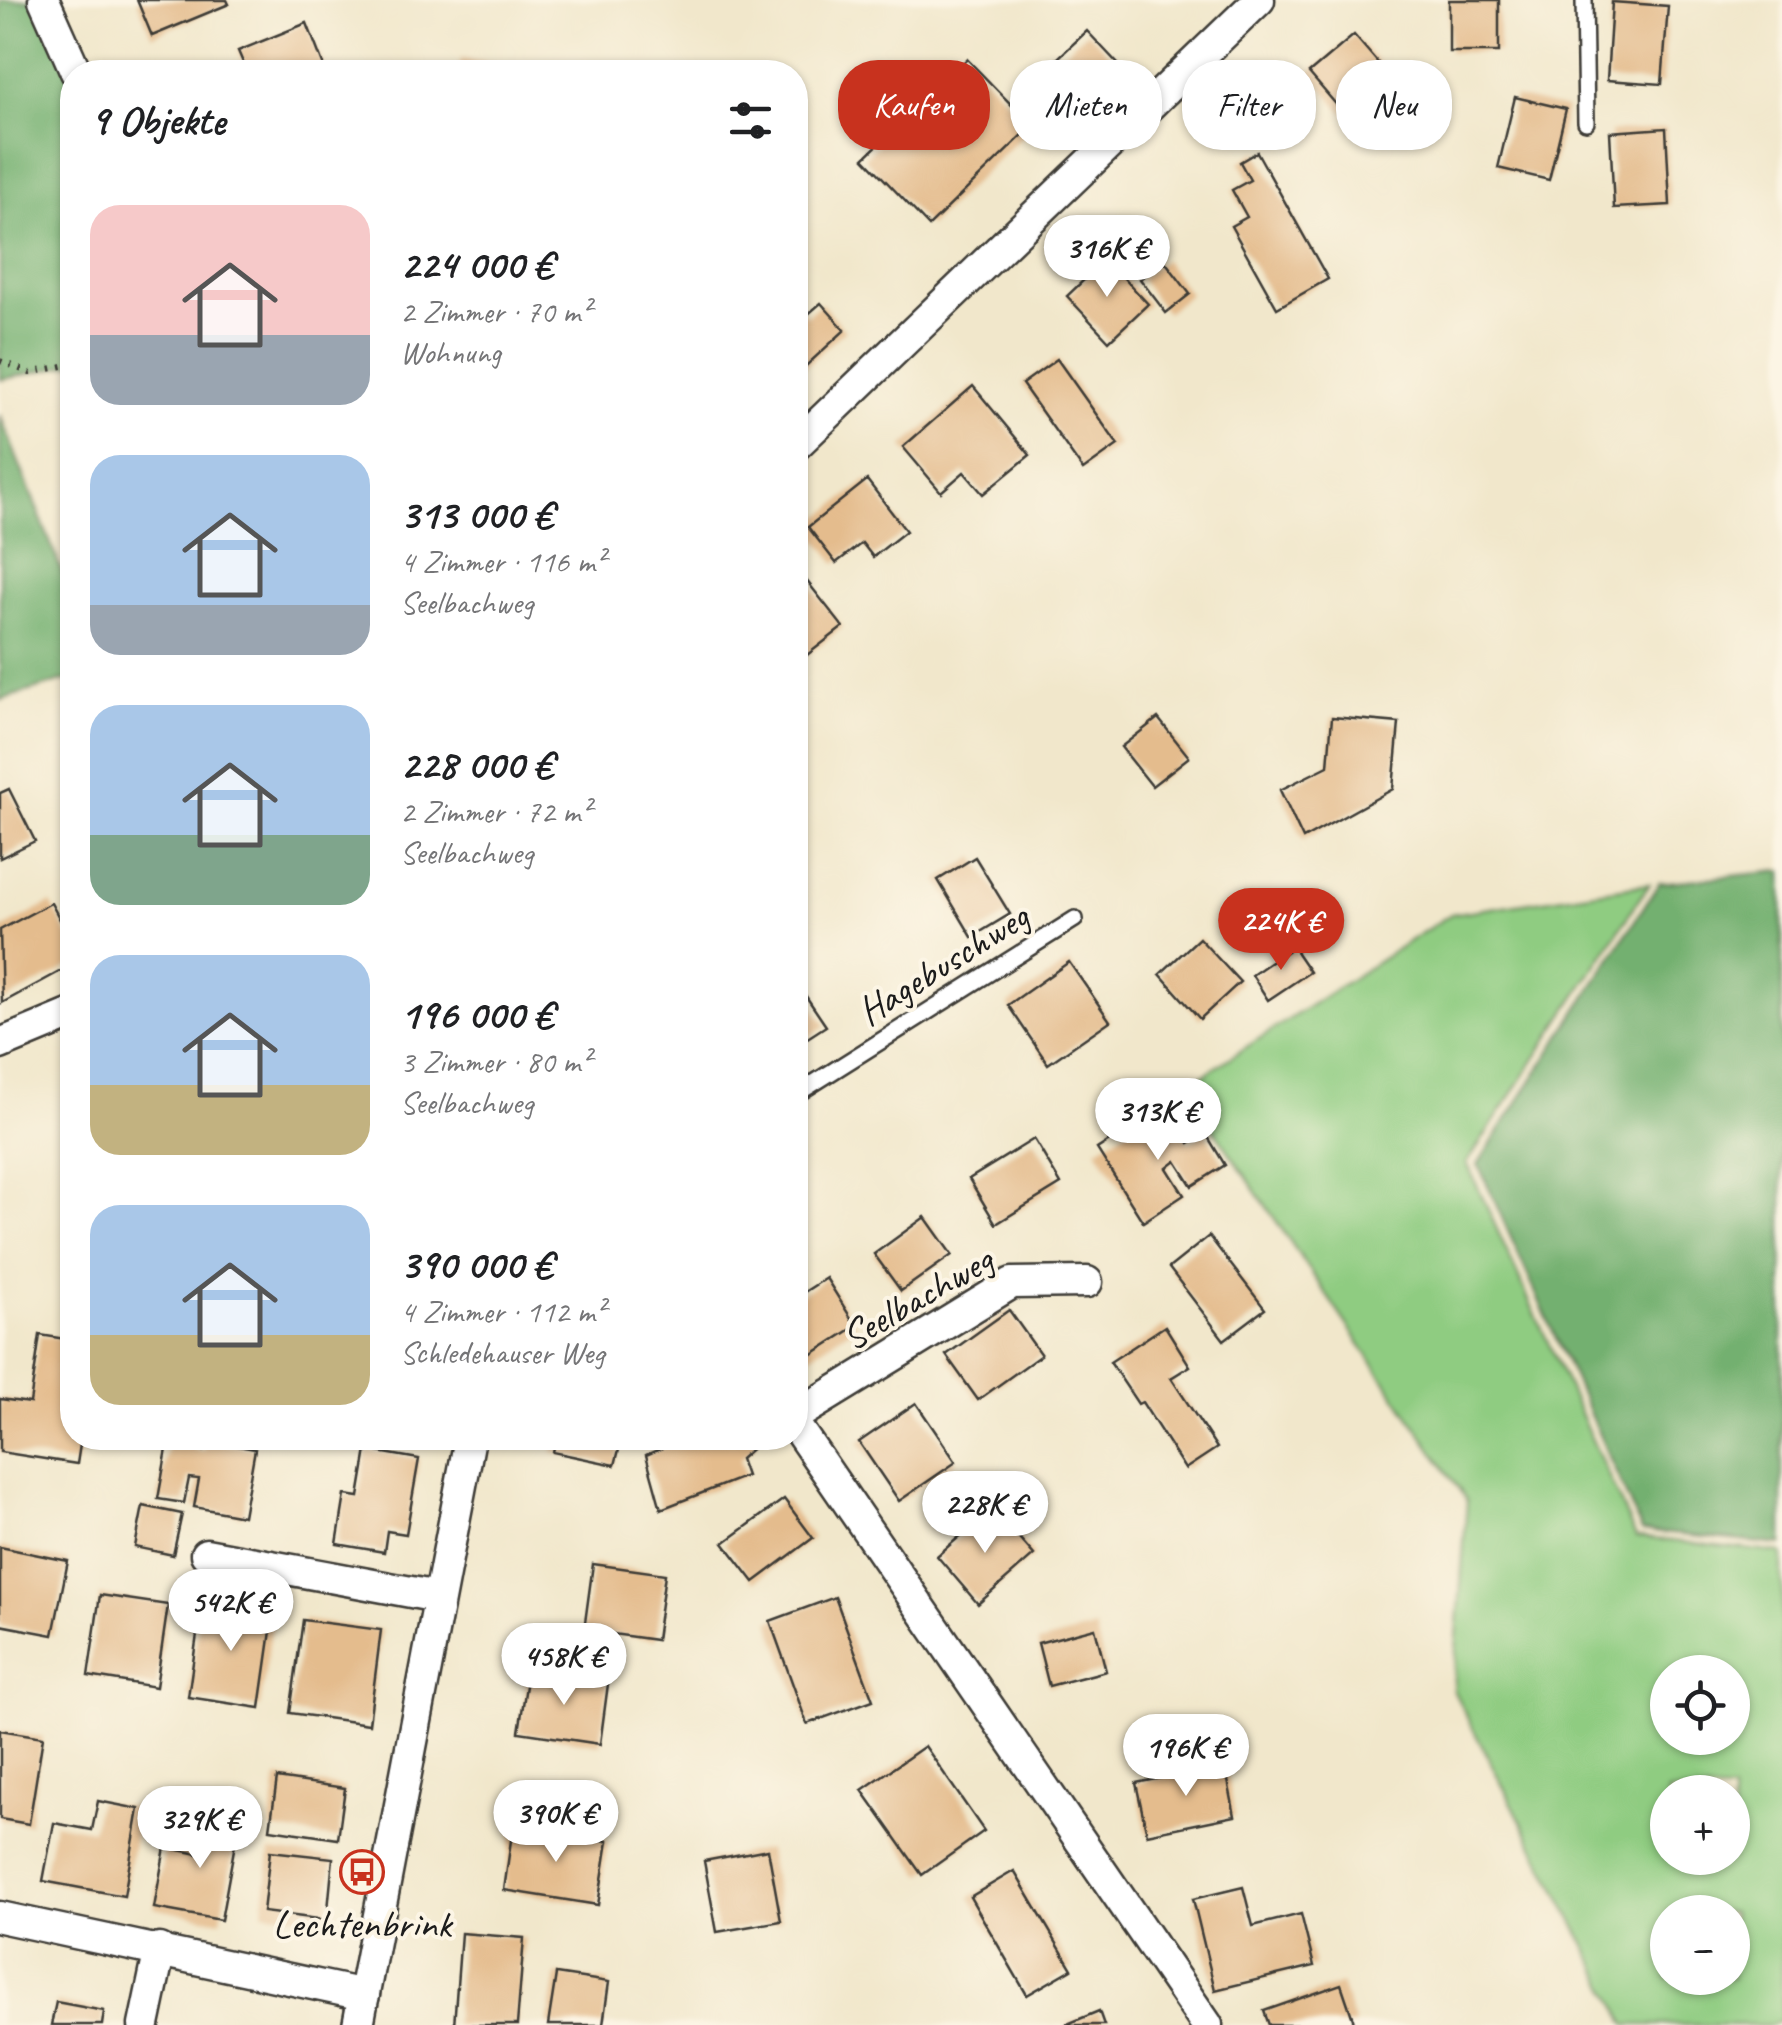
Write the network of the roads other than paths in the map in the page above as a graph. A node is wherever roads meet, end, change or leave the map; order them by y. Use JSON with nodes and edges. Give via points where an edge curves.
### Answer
{"nodes":[{"id":1,"x":44,"y":0,"type":"edge"},
{"id":2,"x":1259,"y":0,"type":"edge"},
{"id":3,"x":1584,"y":0,"type":"edge"},
{"id":4,"x":71,"y":60,"type":"edge"},
{"id":5,"x":1586,"y":122,"type":"dead end"},
{"id":6,"x":808,"y":434,"type":"edge"},
{"id":7,"x":1075,"y":919,"type":"dead end"},
{"id":8,"x":60,"y":1019,"type":"edge"},
{"id":9,"x":0,"y":1044,"type":"edge"},
{"id":10,"x":808,"y":1087,"type":"edge"},
{"id":11,"x":1087,"y":1282,"type":"dead end"},
{"id":12,"x":808,"y":1408,"type":"edge"},
{"id":13,"x":808,"y":1445,"type":"edge"},
{"id":14,"x":468,"y":1450,"type":"edge"},
{"id":15,"x":206,"y":1554,"type":"dead end"},
{"id":16,"x":438,"y":1597,"type":"junction"},
{"id":17,"x":0,"y":1917,"type":"edge"},
{"id":18,"x":160,"y":1949,"type":"junction"},
{"id":19,"x":361,"y":2010,"type":"edge"},
{"id":20,"x":144,"y":2025,"type":"edge"},
{"id":21,"x":1207,"y":2025,"type":"edge"}],
"edges":[{"from":1,"to":4,"type":"street"},
{"from":2,"to":6,"type":"street"},
{"from":3,"to":5,"type":"lane"},
{"from":7,"to":10,"type":"lane","name":"Hagebuschweg"},
{"from":8,"to":9,"type":"street"},
{"from":11,"to":12,"type":"street","name":"Seelbachweg","via":[[1012,1283]]},
{"from":13,"to":21,"type":"street"},
{"from":14,"to":16,"type":"street"},
{"from":15,"to":16,"type":"street"},
{"from":16,"to":19,"type":"street"},
{"from":17,"to":18,"type":"street"},
{"from":18,"to":19,"type":"street"},
{"from":18,"to":20,"type":"street"}]}
